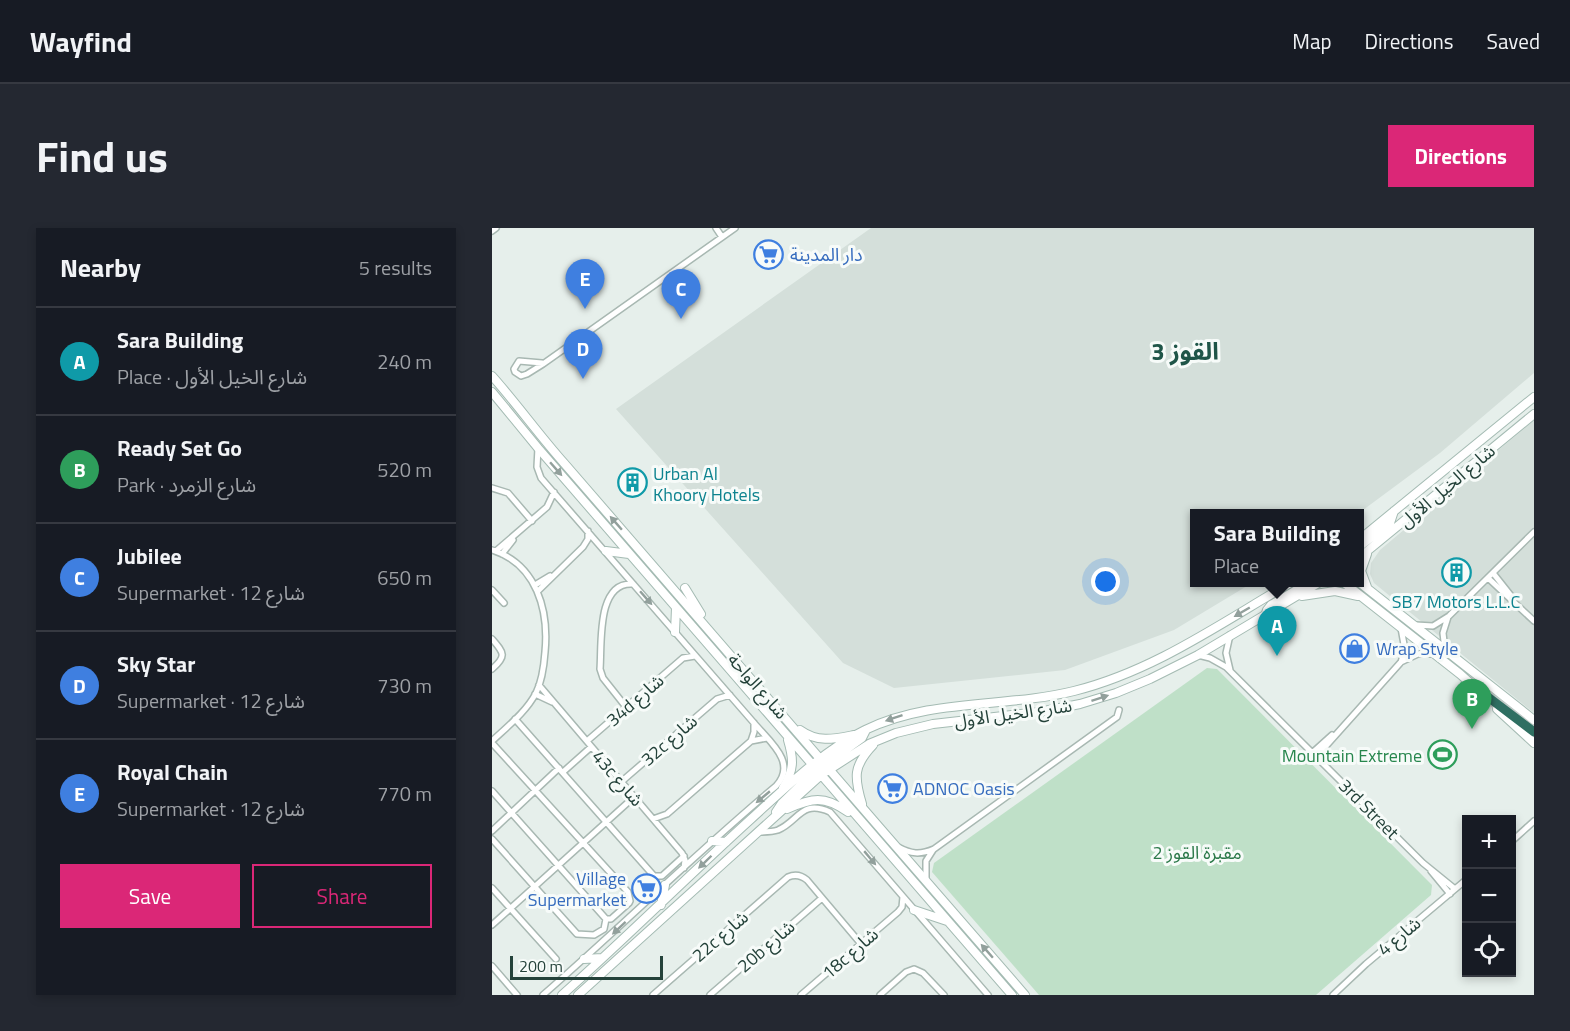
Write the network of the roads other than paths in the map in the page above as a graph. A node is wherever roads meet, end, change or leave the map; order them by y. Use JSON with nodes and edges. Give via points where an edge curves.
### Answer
{"nodes":[{"id":1,"x":496,"y":228,"type":"edge"},
{"id":2,"x":716,"y":228,"type":"edge"},
{"id":3,"x":735,"y":228,"type":"edge"},
{"id":4,"x":492,"y":231,"type":"edge"},
{"id":5,"x":722,"y":237,"type":"junction"},
{"id":6,"x":543,"y":364,"type":"junction"},
{"id":7,"x":492,"y":376,"type":"edge"},
{"id":8,"x":492,"y":392,"type":"edge"},
{"id":9,"x":1534,"y":397,"type":"edge"},
{"id":10,"x":1534,"y":414,"type":"edge"},
{"id":11,"x":537,"y":448,"type":"junction"},
{"id":12,"x":492,"y":488,"type":"edge"},
{"id":13,"x":554,"y":492,"type":"junction"},
{"id":14,"x":564,"y":503,"type":"junction"},
{"id":15,"x":547,"y":507,"type":"junction"},
{"id":16,"x":1394,"y":511,"type":"junction"},
{"id":17,"x":532,"y":521,"type":"junction"},
{"id":18,"x":588,"y":531,"type":"junction"},
{"id":19,"x":1534,"y":532,"type":"edge"},
{"id":20,"x":1364,"y":535,"type":"edge"},
{"id":21,"x":516,"y":536,"type":"junction"},
{"id":22,"x":1364,"y":542,"type":"edge"},
{"id":23,"x":598,"y":543,"type":"junction"},
{"id":24,"x":584,"y":547,"type":"junction"},
{"id":25,"x":494,"y":550,"type":"edge"},
{"id":26,"x":606,"y":551,"type":"junction"},
{"id":27,"x":1369,"y":551,"type":"junction"},
{"id":28,"x":502,"y":554,"type":"junction"},
{"id":29,"x":629,"y":554,"type":"junction"},
{"id":30,"x":1364,"y":554,"type":"edge"},
{"id":31,"x":1364,"y":560,"type":"edge"},
{"id":32,"x":622,"y":571,"type":"junction"},
{"id":33,"x":1491,"y":576,"type":"junction"},
{"id":34,"x":1364,"y":583,"type":"edge"},
{"id":35,"x":633,"y":584,"type":"junction"},
{"id":36,"x":621,"y":586,"type":"junction"},
{"id":37,"x":1284,"y":587,"type":"edge"},
{"id":38,"x":1302,"y":587,"type":"edge"},
{"id":39,"x":1313,"y":587,"type":"edge"},
{"id":40,"x":1349,"y":587,"type":"edge"},
{"id":41,"x":1364,"y":587,"type":"edge"},
{"id":42,"x":536,"y":588,"type":"junction"},
{"id":43,"x":685,"y":588,"type":"dead end"},
{"id":44,"x":492,"y":590,"type":"edge"},
{"id":45,"x":1371,"y":593,"type":"junction"},
{"id":46,"x":1298,"y":597,"type":"junction"},
{"id":47,"x":1362,"y":597,"type":"junction"},
{"id":48,"x":504,"y":603,"type":"dead end"},
{"id":49,"x":676,"y":608,"type":"junction"},
{"id":50,"x":1265,"y":616,"type":"junction"},
{"id":51,"x":1449,"y":616,"type":"junction"},
{"id":52,"x":1534,"y":621,"type":"edge"},
{"id":53,"x":1411,"y":625,"type":"junction"},
{"id":54,"x":1401,"y":628,"type":"junction"},
{"id":55,"x":675,"y":632,"type":"junction"},
{"id":56,"x":712,"y":633,"type":"junction"},
{"id":57,"x":1230,"y":635,"type":"junction"},
{"id":58,"x":492,"y":639,"type":"edge"},
{"id":59,"x":687,"y":646,"type":"junction"},
{"id":60,"x":1445,"y":650,"type":"junction"},
{"id":61,"x":1434,"y":654,"type":"junction"},
{"id":62,"x":1198,"y":655,"type":"junction"},
{"id":63,"x":695,"y":656,"type":"junction"},
{"id":64,"x":683,"y":658,"type":"junction"},
{"id":65,"x":1401,"y":662,"type":"junction"},
{"id":66,"x":492,"y":669,"type":"edge"},
{"id":67,"x":1231,"y":672,"type":"junction"},
{"id":68,"x":539,"y":685,"type":"junction"},
{"id":69,"x":721,"y":686,"type":"junction"},
{"id":70,"x":535,"y":694,"type":"junction"},
{"id":71,"x":1484,"y":694,"type":"junction"},
{"id":72,"x":730,"y":695,"type":"junction"},
{"id":73,"x":717,"y":699,"type":"junction"},
{"id":74,"x":554,"y":703,"type":"junction"},
{"id":75,"x":626,"y":707,"type":"junction"},
{"id":76,"x":1119,"y":710,"type":"dead end"},
{"id":77,"x":765,"y":711,"type":"junction"},
{"id":78,"x":785,"y":717,"type":"junction"},
{"id":79,"x":515,"y":719,"type":"junction"},
{"id":80,"x":1534,"y":720,"type":"edge"},
{"id":81,"x":754,"y":723,"type":"junction"},
{"id":82,"x":866,"y":730,"type":"junction"},
{"id":83,"x":1534,"y":732,"type":"edge"},
{"id":84,"x":858,"y":734,"type":"junction"},
{"id":85,"x":786,"y":735,"type":"junction"},
{"id":86,"x":767,"y":739,"type":"junction"},
{"id":87,"x":878,"y":740,"type":"junction"},
{"id":88,"x":586,"y":741,"type":"junction"},
{"id":89,"x":751,"y":741,"type":"junction"},
{"id":90,"x":492,"y":742,"type":"edge"},
{"id":91,"x":1534,"y":743,"type":"edge"},
{"id":92,"x":591,"y":747,"type":"junction"},
{"id":93,"x":1314,"y":755,"type":"junction"},
{"id":94,"x":821,"y":767,"type":"junction"},
{"id":95,"x":561,"y":770,"type":"junction"},
{"id":96,"x":621,"y":782,"type":"junction"},
{"id":97,"x":536,"y":790,"type":"junction"},
{"id":98,"x":492,"y":791,"type":"edge"},
{"id":99,"x":779,"y":794,"type":"junction"},
{"id":100,"x":634,"y":797,"type":"junction"},
{"id":101,"x":863,"y":808,"type":"junction"},
{"id":102,"x":511,"y":813,"type":"junction"},
{"id":103,"x":666,"y":814,"type":"junction"},
{"id":104,"x":777,"y":814,"type":"junction"},
{"id":105,"x":653,"y":819,"type":"junction"},
{"id":106,"x":607,"y":821,"type":"junction"},
{"id":107,"x":860,"y":821,"type":"junction"},
{"id":108,"x":1534,"y":822,"type":"edge"},
{"id":109,"x":875,"y":824,"type":"junction"},
{"id":110,"x":662,"y":829,"type":"junction"},
{"id":111,"x":492,"y":831,"type":"edge"},
{"id":112,"x":757,"y":832,"type":"junction"},
{"id":113,"x":1516,"y":838,"type":"edge"},
{"id":114,"x":492,"y":840,"type":"edge"},
{"id":115,"x":712,"y":842,"type":"junction"},
{"id":116,"x":726,"y":842,"type":"junction"},
{"id":117,"x":583,"y":843,"type":"junction"},
{"id":118,"x":891,"y":843,"type":"junction"},
{"id":119,"x":934,"y":849,"type":"junction"},
{"id":120,"x":683,"y":854,"type":"junction"},
{"id":121,"x":699,"y":854,"type":"junction"},
{"id":122,"x":558,"y":865,"type":"junction"},
{"id":123,"x":684,"y":868,"type":"junction"},
{"id":124,"x":1431,"y":870,"type":"junction"},
{"id":125,"x":927,"y":882,"type":"junction"},
{"id":126,"x":1462,"y":883,"type":"edge"},
{"id":127,"x":664,"y":885,"type":"junction"},
{"id":128,"x":535,"y":887,"type":"junction"},
{"id":129,"x":492,"y":888,"type":"edge"},
{"id":130,"x":1455,"y":889,"type":"junction"},
{"id":131,"x":1450,"y":894,"type":"junction"},
{"id":132,"x":903,"y":897,"type":"junction"},
{"id":133,"x":822,"y":898,"type":"junction"},
{"id":134,"x":661,"y":905,"type":"junction"},
{"id":135,"x":510,"y":909,"type":"junction"},
{"id":136,"x":914,"y":910,"type":"junction"},
{"id":137,"x":898,"y":912,"type":"junction"},
{"id":138,"x":606,"y":919,"type":"junction"},
{"id":139,"x":948,"y":921,"type":"junction"},
{"id":140,"x":492,"y":925,"type":"edge"},
{"id":141,"x":861,"y":944,"type":"junction"},
{"id":142,"x":604,"y":958,"type":"junction"},
{"id":143,"x":556,"y":959,"type":"dead end"},
{"id":144,"x":584,"y":959,"type":"junction"},
{"id":145,"x":492,"y":966,"type":"edge"},
{"id":146,"x":805,"y":994,"type":"edge"},
{"id":147,"x":517,"y":995,"type":"edge"},
{"id":148,"x":543,"y":995,"type":"edge"},
{"id":149,"x":562,"y":995,"type":"edge"},
{"id":150,"x":578,"y":995,"type":"edge"},
{"id":151,"x":653,"y":995,"type":"edge"},
{"id":152,"x":710,"y":995,"type":"edge"},
{"id":153,"x":880,"y":995,"type":"edge"},
{"id":154,"x":944,"y":995,"type":"edge"},
{"id":155,"x":988,"y":995,"type":"edge"},
{"id":156,"x":1012,"y":995,"type":"edge"},
{"id":157,"x":1025,"y":995,"type":"edge"},
{"id":158,"x":1333,"y":995,"type":"edge"}],
"edges":[{"from":1,"to":4,"type":"street"},
{"from":2,"to":5,"type":"street"},
{"from":3,"to":5,"type":"street"},
{"from":5,"to":6,"type":"street"},
{"from":6,"to":6,"type":"street","via":[[522,361],[514,369],[517,375],[524,376]]},
{"from":56,"to":7,"type":"main road","name":"شارع الواحة","one_way":true},
{"from":8,"to":11,"type":"main road","name":"شارع الواحة"},
{"from":9,"to":16,"type":"main road","name":"شارع الخيل الأول"},
{"from":10,"to":27,"type":"main road","name":"شارع الخيل الأول"},
{"from":11,"to":13,"type":"street","via":[[539,474]]},
{"from":11,"to":29,"type":"main road","name":"شارع الواحة","one_way":true},
{"from":12,"to":17,"type":"street","via":[[508,493]]},
{"from":13,"to":14,"type":"street"},
{"from":13,"to":15,"type":"street"},
{"from":14,"to":15,"type":"street"},
{"from":14,"to":18,"type":"street"},
{"from":15,"to":17,"type":"street"},
{"from":16,"to":20,"type":"main road","name":"شارع الخيل الأول"},
{"from":16,"to":22,"type":"main road","via":[[1390,523]]},
{"from":17,"to":21,"type":"street"},
{"from":18,"to":23,"type":"street"},
{"from":18,"to":24,"type":"street"},
{"from":19,"to":33,"type":"street"},
{"from":21,"to":25,"type":"street"},
{"from":21,"to":28,"type":"street"},
{"from":23,"to":24,"type":"street"},
{"from":23,"to":26,"type":"street"},
{"from":24,"to":42,"type":"street"},
{"from":25,"to":28,"type":"street"},
{"from":26,"to":29,"type":"main road"},
{"from":26,"to":32,"type":"street"},
{"from":27,"to":30,"type":"main road","name":"شارع الخيل الأول"},
{"from":27,"to":31,"type":"main road"},
{"from":28,"to":42,"type":"street","via":[[520,567]]},
{"from":29,"to":49,"type":"main road","name":"شارع الواحة"},
{"from":32,"to":35,"type":"street"},
{"from":32,"to":36,"type":"street"},
{"from":33,"to":51,"type":"street"},
{"from":33,"to":52,"type":"street"},
{"from":34,"to":45,"type":"main road"},
{"from":35,"to":36,"type":"street"},
{"from":35,"to":55,"type":"street","one_way":true},
{"from":36,"to":75,"type":"street","via":[[605,603],[600,669]]},
{"from":37,"to":82,"type":"main road","name":"شارع الخيل الأول","one_way":true,"via":[[1174,652],[1111,680],[1037,699],[916,712]]},
{"from":38,"to":50,"type":"main road","via":[[1271,605]]},
{"from":39,"to":46,"type":"main road","name":"شارع الخيل الأول"},
{"from":40,"to":47,"type":"main road"},
{"from":41,"to":45,"type":"main road"},
{"from":42,"to":68,"type":"street","via":[[547,630]]},
{"from":43,"to":56,"type":"main road"},
{"from":44,"to":48,"type":"street"},
{"from":45,"to":53,"type":"main road"},
{"from":46,"to":47,"type":"main road","via":[[1335,591]]},
{"from":46,"to":50,"type":"main road","name":"شارع الخيل الأول"},
{"from":47,"to":54,"type":"main road"},
{"from":49,"to":55,"type":"main road"},
{"from":49,"to":77,"type":"main road","name":"شارع الواحة"},
{"from":50,"to":57,"type":"main road","name":"شارع الخيل الأول"},
{"from":51,"to":53,"type":"street","via":[[1433,626]]},
{"from":51,"to":60,"type":"street","via":[[1443,633]]},
{"from":53,"to":60,"type":"main road"},
{"from":54,"to":61,"type":"main road"},
{"from":54,"to":65,"type":"street","via":[[1405,650]]},
{"from":55,"to":59,"type":"street"},
{"from":56,"to":78,"type":"main road","name":"شارع الواحة"},
{"from":57,"to":62,"type":"main road","name":"شارع الخيل الأول"},
{"from":57,"to":67,"type":"street","via":[[1226,653]]},
{"from":58,"to":66,"type":"street","via":[[503,655]]},
{"from":59,"to":63,"type":"street"},
{"from":59,"to":64,"type":"street"},
{"from":60,"to":80,"type":"main road"},
{"from":61,"to":65,"type":"street","via":[[1418,654]]},
{"from":61,"to":71,"type":"main road"},
{"from":62,"to":67,"type":"street","name":"3rd Street","via":[[1216,660]]},
{"from":87,"to":62,"type":"main road","name":"شارع الخيل الأول","one_way":true,"via":[[933,724],[1080,704],[1133,686]]},
{"from":63,"to":64,"type":"street"},
{"from":63,"to":69,"type":"street"},
{"from":64,"to":75,"type":"street","name":"34d شارع"},
{"from":65,"to":93,"type":"street"},
{"from":67,"to":93,"type":"street","name":"3rd Street"},
{"from":68,"to":70,"type":"street"},
{"from":68,"to":74,"type":"street","name":"43c شارع"},
{"from":69,"to":72,"type":"street"},
{"from":69,"to":73,"type":"street"},
{"from":70,"to":74,"type":"street","name":"43c شارع"},
{"from":70,"to":79,"type":"street"},
{"from":71,"to":83,"type":"highway"},
{"from":71,"to":91,"type":"main road"},
{"from":72,"to":73,"type":"street","name":"32c شارع"},
{"from":72,"to":81,"type":"street"},
{"from":73,"to":96,"type":"street","name":"32c شارع"},
{"from":74,"to":88,"type":"street","name":"43c شارع"},
{"from":75,"to":88,"type":"street","name":"34d شارع"},
{"from":76,"to":119,"type":"street","via":[[1117,717]]},
{"from":77,"to":85,"type":"main road","name":"شارع الواحة"},
{"from":77,"to":94,"type":"main road","via":[[774,713]]},
{"from":78,"to":84,"type":"main road","via":[[821,740]]},
{"from":78,"to":94,"type":"main road","name":"شارع الواحة"},
{"from":79,"to":90,"type":"street"},
{"from":79,"to":95,"type":"street"},
{"from":81,"to":86,"type":"street"},
{"from":81,"to":89,"type":"street"},
{"from":82,"to":84,"type":"main road","name":"شارع الخيل الأول"},
{"from":82,"to":94,"type":"main road","via":[[862,738]]},
{"from":84,"to":94,"type":"main road","name":"شارع الخيل الأول"},
{"from":85,"to":94,"type":"main road","name":"شارع الواحة"},
{"from":85,"to":99,"type":"main road","via":[[794,763]]},
{"from":86,"to":89,"type":"street"},
{"from":86,"to":115,"type":"street","one_way":true,"via":[[784,762],[783,777]]},
{"from":87,"to":94,"type":"main road","name":"شارع الخيل الأول"},
{"from":87,"to":101,"type":"main road","via":[[863,755],[856,772]]},
{"from":88,"to":92,"type":"street","name":"43c شارع"},
{"from":89,"to":103,"type":"street"},
{"from":90,"to":97,"type":"street"},
{"from":92,"to":95,"type":"street"},
{"from":92,"to":96,"type":"street","name":"43c شارع"},
{"from":93,"to":124,"type":"street","name":"3rd Street"},
{"from":94,"to":99,"type":"main road","name":"شارع الخيل الأول"},
{"from":94,"to":101,"type":"main road","name":"شارع الواحة"},
{"from":94,"to":104,"type":"main road","name":"شارع الخيل الأول"},
{"from":94,"to":107,"type":"main road","name":"شارع الواحة"},
{"from":94,"to":109,"type":"main road"},
{"from":95,"to":97,"type":"street"},
{"from":95,"to":106,"type":"street"},
{"from":96,"to":100,"type":"street","name":"43c شارع"},
{"from":97,"to":102,"type":"street"},
{"from":97,"to":117,"type":"street"},
{"from":98,"to":102,"type":"street"},
{"from":99,"to":116,"type":"main road","name":"شارع الخيل الأول"},
{"from":100,"to":105,"type":"street","name":"43c شارع"},
{"from":100,"to":106,"type":"street"},
{"from":101,"to":109,"type":"main road","name":"شارع الواحة"},
{"from":102,"to":111,"type":"street"},
{"from":102,"to":122,"type":"street"},
{"from":103,"to":105,"type":"street"},
{"from":103,"to":110,"type":"street"},
{"from":104,"to":107,"type":"main road","via":[[807,800],[820,799],[838,804]]},
{"from":104,"to":112,"type":"main road","name":"شارع الخيل الأول"},
{"from":105,"to":110,"type":"street","name":"43c شارع"},
{"from":106,"to":117,"type":"street"},
{"from":106,"to":120,"type":"street","via":[[654,876],[662,876]]},
{"from":107,"to":139,"type":"main road","name":"شارع الواحة"},
{"from":108,"to":113,"type":"street"},
{"from":109,"to":118,"type":"main road","name":"شارع الواحة"},
{"from":110,"to":120,"type":"street","name":"43c شارع"},
{"from":112,"to":132,"type":"street","one_way":true,"via":[[779,830],[809,808],[822,808],[834,815]]},
{"from":112,"to":150,"type":"main road","name":"شارع الخيل الأول"},
{"from":114,"to":128,"type":"street"},
{"from":115,"to":116,"type":"main road"},
{"from":115,"to":121,"type":"street"},
{"from":116,"to":134,"type":"main road","name":"شارع الخيل الأول","one_way":true},
{"from":117,"to":122,"type":"street"},
{"from":117,"to":138,"type":"street","via":[[628,892],[629,903]]},
{"from":118,"to":119,"type":"street","via":[[912,853]]},
{"from":118,"to":125,"type":"main road","name":"شارع الواحة"},
{"from":119,"to":125,"type":"street","via":[[926,861]]},
{"from":120,"to":121,"type":"street"},
{"from":120,"to":123,"type":"street"},
{"from":121,"to":123,"type":"street"},
{"from":122,"to":128,"type":"street"},
{"from":122,"to":138,"type":"street"},
{"from":123,"to":127,"type":"street"},
{"from":124,"to":130,"type":"street"},
{"from":124,"to":131,"type":"street"},
{"from":157,"to":125,"type":"main road","name":"شارع الواحة","one_way":true},
{"from":126,"to":130,"type":"street","name":"شارع 4"},
{"from":127,"to":134,"type":"main road"},
{"from":127,"to":144,"type":"street","one_way":true},
{"from":128,"to":135,"type":"street"},
{"from":128,"to":138,"type":"street","via":[[577,934],[594,935],[604,929]]},
{"from":129,"to":135,"type":"street"},
{"from":130,"to":131,"type":"street","name":"شارع 4"},
{"from":131,"to":158,"type":"street","name":"شارع 4"},
{"from":132,"to":136,"type":"street"},
{"from":132,"to":137,"type":"street"},
{"from":133,"to":141,"type":"street"},
{"from":133,"to":151,"type":"street","name":"22c شارع","via":[[803,877],[788,877]]},
{"from":133,"to":152,"type":"street","name":"20b شارع"},
{"from":134,"to":142,"type":"main road","name":"شارع الخيل الأول"},
{"from":135,"to":140,"type":"street"},
{"from":135,"to":143,"type":"street"},
{"from":136,"to":137,"type":"street"},
{"from":136,"to":139,"type":"main road"},
{"from":136,"to":155,"type":"street"},
{"from":137,"to":141,"type":"street","name":"18c شارع"},
{"from":139,"to":156,"type":"main road","name":"شارع الواحة"},
{"from":141,"to":146,"type":"street","name":"18c شارع"},
{"from":142,"to":144,"type":"main road"},
{"from":142,"to":149,"type":"main road","name":"شارع الخيل الأول"},
{"from":144,"to":148,"type":"street"},
{"from":145,"to":147,"type":"street"},
{"from":153,"to":154,"type":"street","via":[[914,969]]}]}
